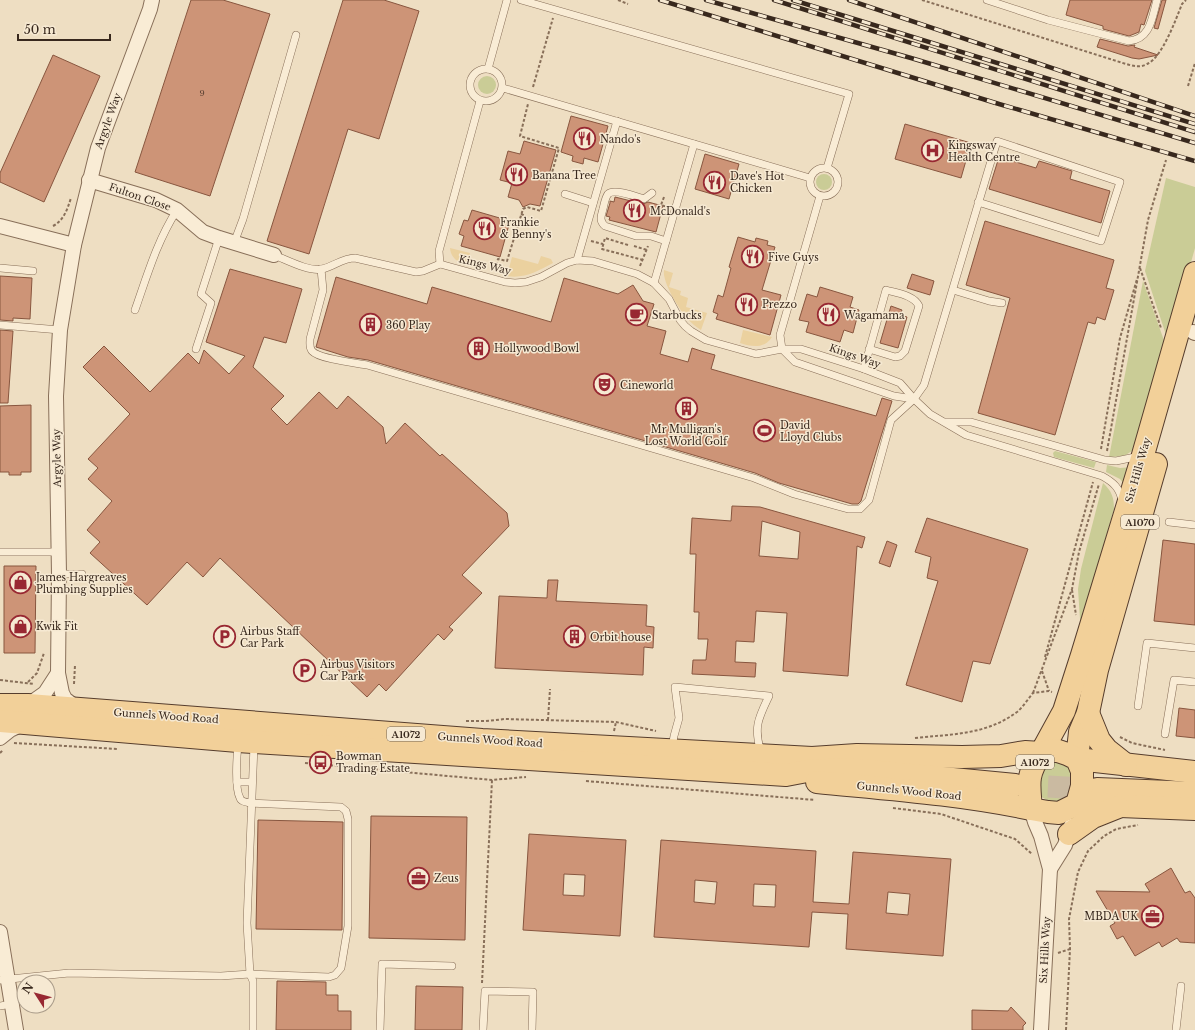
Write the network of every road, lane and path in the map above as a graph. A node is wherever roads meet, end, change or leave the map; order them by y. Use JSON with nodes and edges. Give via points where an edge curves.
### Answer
{"nodes":[{"id":1,"x":152,"y":0,"type":"edge"},
{"id":2,"x":507,"y":0,"type":"edge"},
{"id":3,"x":521,"y":0,"type":"edge"},
{"id":4,"x":618,"y":0,"type":"edge"},
{"id":5,"x":987,"y":0,"type":"edge"},
{"id":6,"x":1157,"y":0,"type":"edge"},
{"id":7,"x":628,"y":4,"type":"dead end"},
{"id":8,"x":556,"y":10,"type":"junction"},
{"id":9,"x":296,"y":35,"type":"dead end"},
{"id":10,"x":1195,"y":63,"type":"edge"},
{"id":11,"x":488,"y":69,"type":"junction"},
{"id":12,"x":1188,"y":86,"type":"dead end"},
{"id":13,"x":502,"y":88,"type":"junction"},
{"id":14,"x":531,"y":96,"type":"junction"},
{"id":15,"x":480,"y":101,"type":"junction"},
{"id":16,"x":617,"y":122,"type":"junction"},
{"id":17,"x":694,"y":144,"type":"junction"},
{"id":18,"x":1166,"y":160,"type":"dead end"},
{"id":19,"x":827,"y":168,"type":"junction"},
{"id":20,"x":810,"y":178,"type":"junction"},
{"id":21,"x":89,"y":180,"type":"junction"},
{"id":22,"x":73,"y":193,"type":"dead end"},
{"id":23,"x":565,"y":194,"type":"dead end"},
{"id":24,"x":652,"y":194,"type":"dead end"},
{"id":25,"x":820,"y":196,"type":"junction"},
{"id":26,"x":978,"y":202,"type":"junction"},
{"id":27,"x":594,"y":203,"type":"junction"},
{"id":28,"x":177,"y":210,"type":"junction"},
{"id":29,"x":521,"y":214,"type":"junction"},
{"id":30,"x":526,"y":216,"type":"dead end"},
{"id":31,"x":0,"y":226,"type":"edge"},
{"id":32,"x":49,"y":227,"type":"dead end"},
{"id":33,"x":219,"y":238,"type":"junction"},
{"id":34,"x":514,"y":240,"type":"junction"},
{"id":35,"x":666,"y":241,"type":"junction"},
{"id":36,"x":517,"y":242,"type":"dead end"},
{"id":37,"x":234,"y":243,"type":"junction"},
{"id":38,"x":74,"y":245,"type":"junction"},
{"id":39,"x":647,"y":250,"type":"dead end"},
{"id":40,"x":274,"y":255,"type":"joint"},
{"id":41,"x":498,"y":259,"type":"dead end"},
{"id":42,"x":577,"y":260,"type":"junction"},
{"id":43,"x":643,"y":260,"type":"dead end"},
{"id":44,"x":440,"y":264,"type":"junction"},
{"id":45,"x":0,"y":268,"type":"edge"},
{"id":46,"x":321,"y":269,"type":"junction"},
{"id":47,"x":33,"y":271,"type":"dead end"},
{"id":48,"x":1195,"y":273,"type":"edge"},
{"id":49,"x":654,"y":282,"type":"junction"},
{"id":50,"x":953,"y":290,"type":"junction"},
{"id":51,"x":1002,"y":303,"type":"dead end"},
{"id":52,"x":135,"y":310,"type":"dead end"},
{"id":53,"x":0,"y":325,"type":"edge"},
{"id":54,"x":60,"y":330,"type":"junction"},
{"id":55,"x":1194,"y":331,"type":"edge"},
{"id":56,"x":782,"y":348,"type":"junction"},
{"id":57,"x":196,"y":349,"type":"dead end"},
{"id":58,"x":869,"y":349,"type":"junction"},
{"id":59,"x":1172,"y":351,"type":"junction"},
{"id":60,"x":864,"y":369,"type":"junction"},
{"id":61,"x":914,"y":399,"type":"junction"},
{"id":62,"x":946,"y":422,"type":"junction"},
{"id":63,"x":1143,"y":455,"type":"junction"},
{"id":64,"x":1125,"y":516,"type":"junction"},
{"id":65,"x":1169,"y":522,"type":"dead end"},
{"id":66,"x":1195,"y":525,"type":"edge"},
{"id":67,"x":0,"y":552,"type":"edge"},
{"id":68,"x":59,"y":552,"type":"junction"},
{"id":69,"x":59,"y":574,"type":"junction"},
{"id":70,"x":82,"y":574,"type":"dead end"},
{"id":71,"x":1195,"y":648,"type":"edge"},
{"id":72,"x":45,"y":651,"type":"dead end"},
{"id":73,"x":75,"y":665,"type":"dead end"},
{"id":74,"x":1041,"y":670,"type":"dead end"},
{"id":75,"x":58,"y":673,"type":"junction"},
{"id":76,"x":0,"y":680,"type":"edge"},
{"id":77,"x":28,"y":682,"type":"junction"},
{"id":78,"x":1195,"y":682,"type":"edge"},
{"id":79,"x":34,"y":684,"type":"dead end"},
{"id":80,"x":550,"y":689,"type":"dead end"},
{"id":81,"x":77,"y":700,"type":"junction"},
{"id":82,"x":0,"y":705,"type":"edge"},
{"id":83,"x":1138,"y":706,"type":"dead end"},
{"id":84,"x":1088,"y":713,"type":"junction"},
{"id":85,"x":27,"y":714,"type":"junction"},
{"id":86,"x":464,"y":720,"type":"dead end"},
{"id":87,"x":548,"y":720,"type":"junction"},
{"id":88,"x":0,"y":721,"type":"edge"},
{"id":89,"x":1165,"y":734,"type":"dead end"},
{"id":90,"x":1118,"y":736,"type":"dead end"},
{"id":91,"x":0,"y":738,"type":"edge"},
{"id":92,"x":912,"y":738,"type":"dead end"},
{"id":93,"x":246,"y":741,"type":"junction"},
{"id":94,"x":15,"y":742,"type":"dead end"},
{"id":95,"x":673,"y":743,"type":"junction"},
{"id":96,"x":122,"y":750,"type":"dead end"},
{"id":97,"x":1167,"y":751,"type":"dead end"},
{"id":98,"x":1040,"y":753,"type":"junction"},
{"id":99,"x":763,"y":756,"type":"junction"},
{"id":100,"x":812,"y":758,"type":"junction"},
{"id":101,"x":1077,"y":759,"type":"junction"},
{"id":102,"x":298,"y":762,"type":"dead end"},
{"id":103,"x":1126,"y":765,"type":"junction"},
{"id":104,"x":849,"y":769,"type":"junction"},
{"id":105,"x":1195,"y":772,"type":"edge"},
{"id":106,"x":786,"y":774,"type":"junction"},
{"id":107,"x":474,"y":775,"type":"dead end"},
{"id":108,"x":531,"y":776,"type":"dead end"},
{"id":109,"x":469,"y":778,"type":"junction"},
{"id":110,"x":492,"y":780,"type":"junction"},
{"id":111,"x":579,"y":780,"type":"dead end"},
{"id":112,"x":237,"y":782,"type":"junction"},
{"id":113,"x":252,"y":782,"type":"junction"},
{"id":114,"x":1015,"y":785,"type":"tunnel mouth"},
{"id":115,"x":1097,"y":788,"type":"tunnel mouth"},
{"id":116,"x":1195,"y":793,"type":"edge"},
{"id":117,"x":818,"y":800,"type":"dead end"},
{"id":118,"x":251,"y":803,"type":"junction"},
{"id":119,"x":1077,"y":804,"type":"junction"},
{"id":120,"x":1120,"y":806,"type":"junction"},
{"id":121,"x":888,"y":807,"type":"dead end"},
{"id":122,"x":1031,"y":809,"type":"junction"},
{"id":123,"x":1195,"y":809,"type":"edge"},
{"id":124,"x":1138,"y":825,"type":"dead end"},
{"id":125,"x":1069,"y":834,"type":"junction"},
{"id":126,"x":1050,"y":869,"type":"junction"},
{"id":127,"x":0,"y":932,"type":"edge"},
{"id":128,"x":452,"y":966,"type":"dead end"},
{"id":129,"x":250,"y":974,"type":"junction"},
{"id":130,"x":4,"y":980,"type":"edge"},
{"id":131,"x":482,"y":983,"type":"dead end"},
{"id":132,"x":1181,"y":986,"type":"dead end"},
{"id":133,"x":6,"y":1005,"type":"edge"},
{"id":134,"x":16,"y":1030,"type":"edge"},
{"id":135,"x":253,"y":1030,"type":"edge"},
{"id":136,"x":380,"y":1030,"type":"edge"},
{"id":137,"x":483,"y":1030,"type":"edge"},
{"id":138,"x":532,"y":1030,"type":"edge"},
{"id":139,"x":1041,"y":1030,"type":"edge"},
{"id":140,"x":1066,"y":1030,"type":"edge"},
{"id":141,"x":1176,"y":1030,"type":"edge"}],
"edges":[{"from":1,"to":21,"type":"street","name":"Argyle Way","via":[[98,148]]},
{"from":2,"to":11,"type":"lane"},
{"from":3,"to":8,"type":"lane"},
{"from":4,"to":7,"type":"path"},
{"from":5,"to":6,"type":"lane","via":[[1048,20],[1129,41],[1145,35],[1150,27]]},
{"from":8,"to":14,"type":"path"},
{"from":8,"to":19,"type":"lane","via":[[849,94]]},
{"from":9,"to":37,"type":"lane"},
{"from":10,"to":12,"type":"path"},
{"from":11,"to":13,"type":"lane","via":[[500,77]]},
{"from":11,"to":15,"type":"lane","via":[[478,71],[470,82],[472,93]]},
{"from":13,"to":14,"type":"lane"},
{"from":13,"to":15,"type":"lane","via":[[501,93],[493,100]]},
{"from":14,"to":16,"type":"lane"},
{"from":14,"to":29,"type":"path","via":[[520,136],[559,148],[541,210],[527,207]]},
{"from":15,"to":44,"type":"lane","via":[[439,251]]},
{"from":16,"to":17,"type":"lane"},
{"from":16,"to":27,"type":"lane"},
{"from":17,"to":20,"type":"lane"},
{"from":17,"to":35,"type":"lane"},
{"from":18,"to":59,"type":"path","via":[[1148,220],[1140,267],[1166,343]]},
{"from":19,"to":20,"type":"lane","via":[[816,170]]},
{"from":19,"to":25,"type":"lane","via":[[837,176],[838,185],[830,196]]},
{"from":20,"to":25,"type":"lane","via":[[810,187]]},
{"from":21,"to":28,"type":"street","name":"Fulton Close","via":[[156,200]]},
{"from":21,"to":38,"type":"street","name":"Argyle Way"},
{"from":22,"to":32,"type":"path","via":[[67,212],[55,225]]},
{"from":23,"to":27,"type":"lane"},
{"from":24,"to":35,"type":"lane","via":[[644,199],[610,192],[600,219],[605,226],[636,236],[651,236]]},
{"from":25,"to":56,"type":"lane","via":[[780,335]]},
{"from":26,"to":26,"type":"lane","via":[[1101,241],[1120,182],[997,141]]},
{"from":26,"to":50,"type":"lane"},
{"from":27,"to":42,"type":"lane"},
{"from":28,"to":33,"type":"street","name":"Fulton Close","via":[[203,232]]},
{"from":28,"to":52,"type":"lane","via":[[166,227]]},
{"from":29,"to":30,"type":"path"},
{"from":29,"to":34,"type":"path"},
{"from":31,"to":38,"type":"street"},
{"from":33,"to":37,"type":"street","name":"Fulton Close"},
{"from":33,"to":57,"type":"lane","via":[[201,294],[211,303]]},
{"from":34,"to":36,"type":"path"},
{"from":34,"to":41,"type":"path","via":[[508,261]]},
{"from":35,"to":49,"type":"lane"},
{"from":37,"to":40,"type":"street","name":"Fulton Close"},
{"from":38,"to":54,"type":"street","name":"Argyle Way"},
{"from":39,"to":43,"type":"path","via":[[605,238],[602,249]]},
{"from":40,"to":46,"type":"lane","via":[[313,269]]},
{"from":42,"to":44,"type":"lane","name":"Kings Way","via":[[541,277],[515,283]]},
{"from":42,"to":49,"type":"lane","name":"Kings Way","via":[[593,261],[638,274]]},
{"from":44,"to":46,"type":"lane","via":[[416,272],[348,258]]},
{"from":45,"to":47,"type":"lane"},
{"from":46,"to":61,"type":"lane","via":[[323,290],[310,339],[310,346],[318,356],[367,365],[754,478],[794,494],[848,509],[860,509],[869,500],[891,420]]},
{"from":48,"to":59,"type":"main road","name":"Six Hills Way","number":"A1070"},
{"from":49,"to":56,"type":"lane","name":"Kings Way","via":[[669,299],[685,326],[698,336],[756,354]]},
{"from":50,"to":51,"type":"lane"},
{"from":50,"to":61,"type":"lane","via":[[924,385]]},
{"from":53,"to":54,"type":"lane"},
{"from":54,"to":68,"type":"street","name":"Argyle Way","via":[[56,396]]},
{"from":55,"to":84,"type":"main road","name":"Six Hills Way","number":"A1070"},
{"from":56,"to":60,"type":"lane","name":"Kings Way","via":[[801,349]]},
{"from":56,"to":61,"type":"lane","via":[[795,362],[894,396]]},
{"from":58,"to":58,"type":"lane","via":[[886,290],[918,302],[905,351],[900,356],[895,357]]},
{"from":58,"to":60,"type":"lane"},
{"from":59,"to":63,"type":"main road","name":"Six Hills Way","number":"A1070"},
{"from":60,"to":61,"type":"lane","name":"Kings Way","via":[[900,383]]},
{"from":61,"to":62,"type":"lane","name":"Kings Way","via":[[930,414]]},
{"from":62,"to":63,"type":"lane","via":[[971,422],[1105,460],[1116,461]]},
{"from":62,"to":64,"type":"lane","name":"Kings Way","via":[[966,435],[1102,476],[1113,482],[1121,494]]},
{"from":63,"to":64,"type":"main road","name":"Six Hills Way","number":"A1070"},
{"from":64,"to":98,"type":"main road","name":"Six Hills Way","number":"A1070","via":[[1064,711]]},
{"from":65,"to":66,"type":"lane"},
{"from":67,"to":68,"type":"lane"},
{"from":68,"to":69,"type":"street","name":"Argyle Way"},
{"from":69,"to":70,"type":"lane"},
{"from":69,"to":75,"type":"street","name":"Argyle Way"},
{"from":71,"to":83,"type":"lane","via":[[1146,643]]},
{"from":72,"to":77,"type":"path","via":[[37,673]]},
{"from":73,"to":81,"type":"path"},
{"from":74,"to":92,"type":"path","via":[[1049,691],[1033,693],[1018,711],[998,724],[974,732]]},
{"from":75,"to":81,"type":"street","name":"Argyle Way","via":[[65,699]]},
{"from":75,"to":85,"type":"street"},
{"from":76,"to":77,"type":"path"},
{"from":77,"to":79,"type":"path"},
{"from":78,"to":89,"type":"lane","via":[[1174,680]]},
{"from":80,"to":87,"type":"path"},
{"from":81,"to":85,"type":"main road","name":"Gunnels Wood Road","number":"A1072"},
{"from":81,"to":95,"type":"main road","name":"Gunnels Wood Road","number":"A1072","via":[[482,740]]},
{"from":82,"to":85,"type":"main road","name":"Gunnels Wood Road","number":"A1072"},
{"from":84,"to":101,"type":"main road","name":"Six Hills Way","number":"A1070","via":[[1080,732]]},
{"from":84,"to":103,"type":"main road","via":[[1099,740]]},
{"from":85,"to":88,"type":"main road","name":"Gunnels Wood Road","number":"A1072"},
{"from":85,"to":91,"type":"street"},
{"from":85,"to":93,"type":"main road","name":"Gunnels Wood Road","number":"A1072"},
{"from":86,"to":87,"type":"path"},
{"from":87,"to":95,"type":"path","via":[[616,722]]},
{"from":90,"to":97,"type":"path","via":[[1132,743]]},
{"from":93,"to":106,"type":"main road","name":"Gunnels Wood Road","number":"A1072"},
{"from":93,"to":112,"type":"lane"},
{"from":93,"to":113,"type":"lane"},
{"from":94,"to":96,"type":"path"},
{"from":95,"to":99,"type":"main road","name":"Gunnels Wood Road","number":"A1072"},
{"from":95,"to":99,"type":"lane","via":[[679,718],[675,687],[769,696],[757,721],[758,743]]},
{"from":98,"to":100,"type":"main road","name":"Gunnels Wood Road","number":"A1072","via":[[962,757],[857,755]]},
{"from":98,"to":101,"type":"main road","name":"Gunnels Wood Road","number":"A1072","via":[[1055,750]]},
{"from":98,"to":122,"type":"main road","number":"A1072","via":[[1029,779]]},
{"from":99,"to":100,"type":"main road","name":"Gunnels Wood Road","number":"A1072"},
{"from":100,"to":104,"type":"main road","name":"Gunnels Wood Road","number":"A1072"},
{"from":101,"to":103,"type":"main road","name":"Gunnels Wood Road","number":"A1072"},
{"from":101,"to":119,"type":"main road","via":[[1082,771],[1082,786]]},
{"from":102,"to":109,"type":"path"},
{"from":103,"to":105,"type":"main road","name":"Gunnels Wood Road","number":"A1072"},
{"from":104,"to":106,"type":"main road","name":"Gunnels Wood Road","number":"A1072"},
{"from":104,"to":114,"type":"main road","name":"Gunnels Wood Road","number":"A1072"},
{"from":106,"to":122,"type":"main road","name":"Gunnels Wood Road","number":"A1072","via":[[807,781],[955,795]]},
{"from":107,"to":109,"type":"path"},
{"from":108,"to":110,"type":"path"},
{"from":109,"to":110,"type":"path"},
{"from":110,"to":131,"type":"path"},
{"from":111,"to":117,"type":"path"},
{"from":112,"to":113,"type":"lane"},
{"from":112,"to":118,"type":"lane","via":[[240,798]]},
{"from":113,"to":118,"type":"lane"},
{"from":115,"to":116,"type":"main road"},
{"from":118,"to":129,"type":"lane","via":[[247,924]]},
{"from":118,"to":129,"type":"lane","via":[[341,807],[346,811],[348,926],[342,968],[330,978]]},
{"from":119,"to":120,"type":"main road","name":"Gunnels Wood Road","number":"A1072"},
{"from":119,"to":122,"type":"main road","name":"Gunnels Wood Road","number":"A1072","via":[[1059,813]]},
{"from":119,"to":125,"type":"street","name":"Six Hills Way"},
{"from":120,"to":123,"type":"main road","name":"Gunnels Wood Road","number":"A1072"},
{"from":120,"to":125,"type":"main road","via":[[1093,817]]},
{"from":121,"to":126,"type":"path","via":[[941,814],[1015,839]]},
{"from":122,"to":126,"type":"street","name":"Six Hills Way"},
{"from":124,"to":140,"type":"path","via":[[1116,829],[1104,836],[1088,851],[1078,872],[1069,919]]},
{"from":125,"to":126,"type":"street","name":"Six Hills Way"},
{"from":126,"to":139,"type":"street","name":"Six Hills Way"},
{"from":127,"to":130,"type":"street"},
{"from":128,"to":136,"type":"lane","via":[[382,964]]},
{"from":129,"to":130,"type":"lane","via":[[222,976],[69,973]]},
{"from":129,"to":135,"type":"lane","via":[[253,981]]},
{"from":130,"to":133,"type":"street"},
{"from":132,"to":141,"type":"lane"},
{"from":133,"to":134,"type":"street"},
{"from":137,"to":138,"type":"lane","via":[[485,991],[533,992]]}]}
